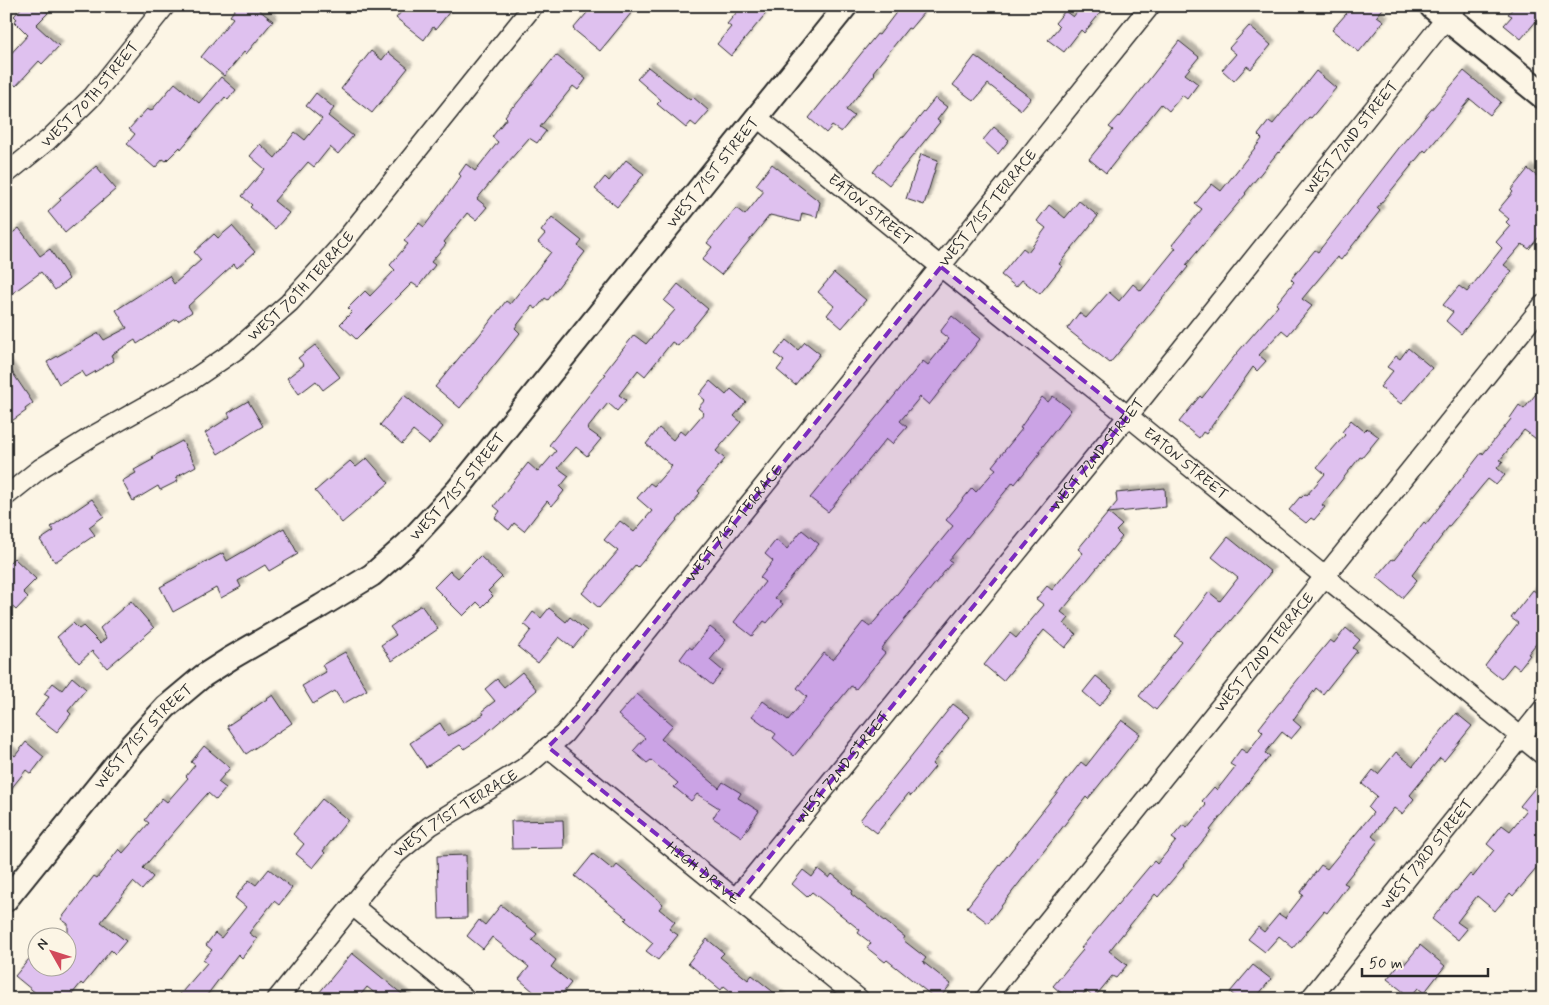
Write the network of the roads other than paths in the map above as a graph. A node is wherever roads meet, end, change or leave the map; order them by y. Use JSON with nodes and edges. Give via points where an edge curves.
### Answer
{"nodes":[{"id":1,"x":165,"y":6,"type":"edge"},
{"id":2,"x":533,"y":6,"type":"edge"},
{"id":3,"x":846,"y":6,"type":"edge"},
{"id":4,"x":1150,"y":6,"type":"edge"},
{"id":5,"x":1445,"y":10,"type":"edge"},
{"id":6,"x":1543,"y":95,"type":"edge"},
{"id":7,"x":758,"y":118,"type":"junction"},
{"id":8,"x":6,"y":174,"type":"edge"},
{"id":9,"x":941,"y":267,"type":"junction"},
{"id":10,"x":1543,"y":305,"type":"edge"},
{"id":11,"x":1128,"y":416,"type":"junction"},
{"id":12,"x":6,"y":496,"type":"edge"},
{"id":13,"x":1324,"y":578,"type":"junction"},
{"id":14,"x":1543,"y":709,"type":"edge"},
{"id":15,"x":1520,"y":737,"type":"junction"},
{"id":16,"x":548,"y":747,"type":"junction"},
{"id":17,"x":1543,"y":755,"type":"edge"},
{"id":18,"x":736,"y":898,"type":"junction"},
{"id":19,"x":6,"y":900,"type":"edge"},
{"id":20,"x":353,"y":906,"type":"junction"},
{"id":21,"x":277,"y":999,"type":"edge"},
{"id":22,"x":466,"y":999,"type":"edge"},
{"id":23,"x":859,"y":999,"type":"edge"},
{"id":24,"x":985,"y":999,"type":"edge"},
{"id":25,"x":1310,"y":999,"type":"edge"}],
"edges":[{"from":1,"to":8,"type":"street","name":"WEST 70TH STREET","via":[[93,96],[48,140]]},
{"from":2,"to":12,"type":"street","name":"WEST 70TH TERRACE","via":[[338,249],[290,303],[236,350],[192,380],[41,468]]},
{"from":3,"to":7,"type":"street","name":"WEST 71ST STREET"},
{"from":4,"to":9,"type":"street","name":"WEST 71ST TERRACE"},
{"from":5,"to":6,"type":"main road"},
{"from":5,"to":11,"type":"street","name":"WEST 72ND STREET"},
{"from":7,"to":9,"type":"street","name":"EATON STREET"},
{"from":7,"to":19,"type":"street","name":"WEST 71ST STREET","via":[[425,526],[372,575],[231,658],[166,707],[132,744]]},
{"from":9,"to":11,"type":"street","name":"EATON STREET"},
{"from":9,"to":16,"type":"street","name":"WEST 71ST TERRACE","via":[[578,717]]},
{"from":10,"to":13,"type":"street","name":"WEST 72ND TERRACE"},
{"from":11,"to":13,"type":"street","name":"EATON STREET"},
{"from":11,"to":18,"type":"street","name":"WEST 72ND STREET"},
{"from":13,"to":15,"type":"street","name":"EATON STREET"},
{"from":13,"to":24,"type":"street","name":"WEST 72ND TERRACE"},
{"from":14,"to":15,"type":"street","name":"WEST 73RD STREET"},
{"from":15,"to":17,"type":"street","name":"EATON STREET"},
{"from":15,"to":25,"type":"street","name":"WEST 73RD STREET"},
{"from":16,"to":18,"type":"street","name":"HIGH DRIVE"},
{"from":16,"to":20,"type":"street","name":"WEST 71ST TERRACE","via":[[524,768],[430,826],[396,854]]},
{"from":18,"to":23,"type":"street","name":"HIGH DRIVE"},
{"from":20,"to":21,"type":"street","name":"WEST 71ST TERRACE"},
{"from":20,"to":22,"type":"street"}]}
